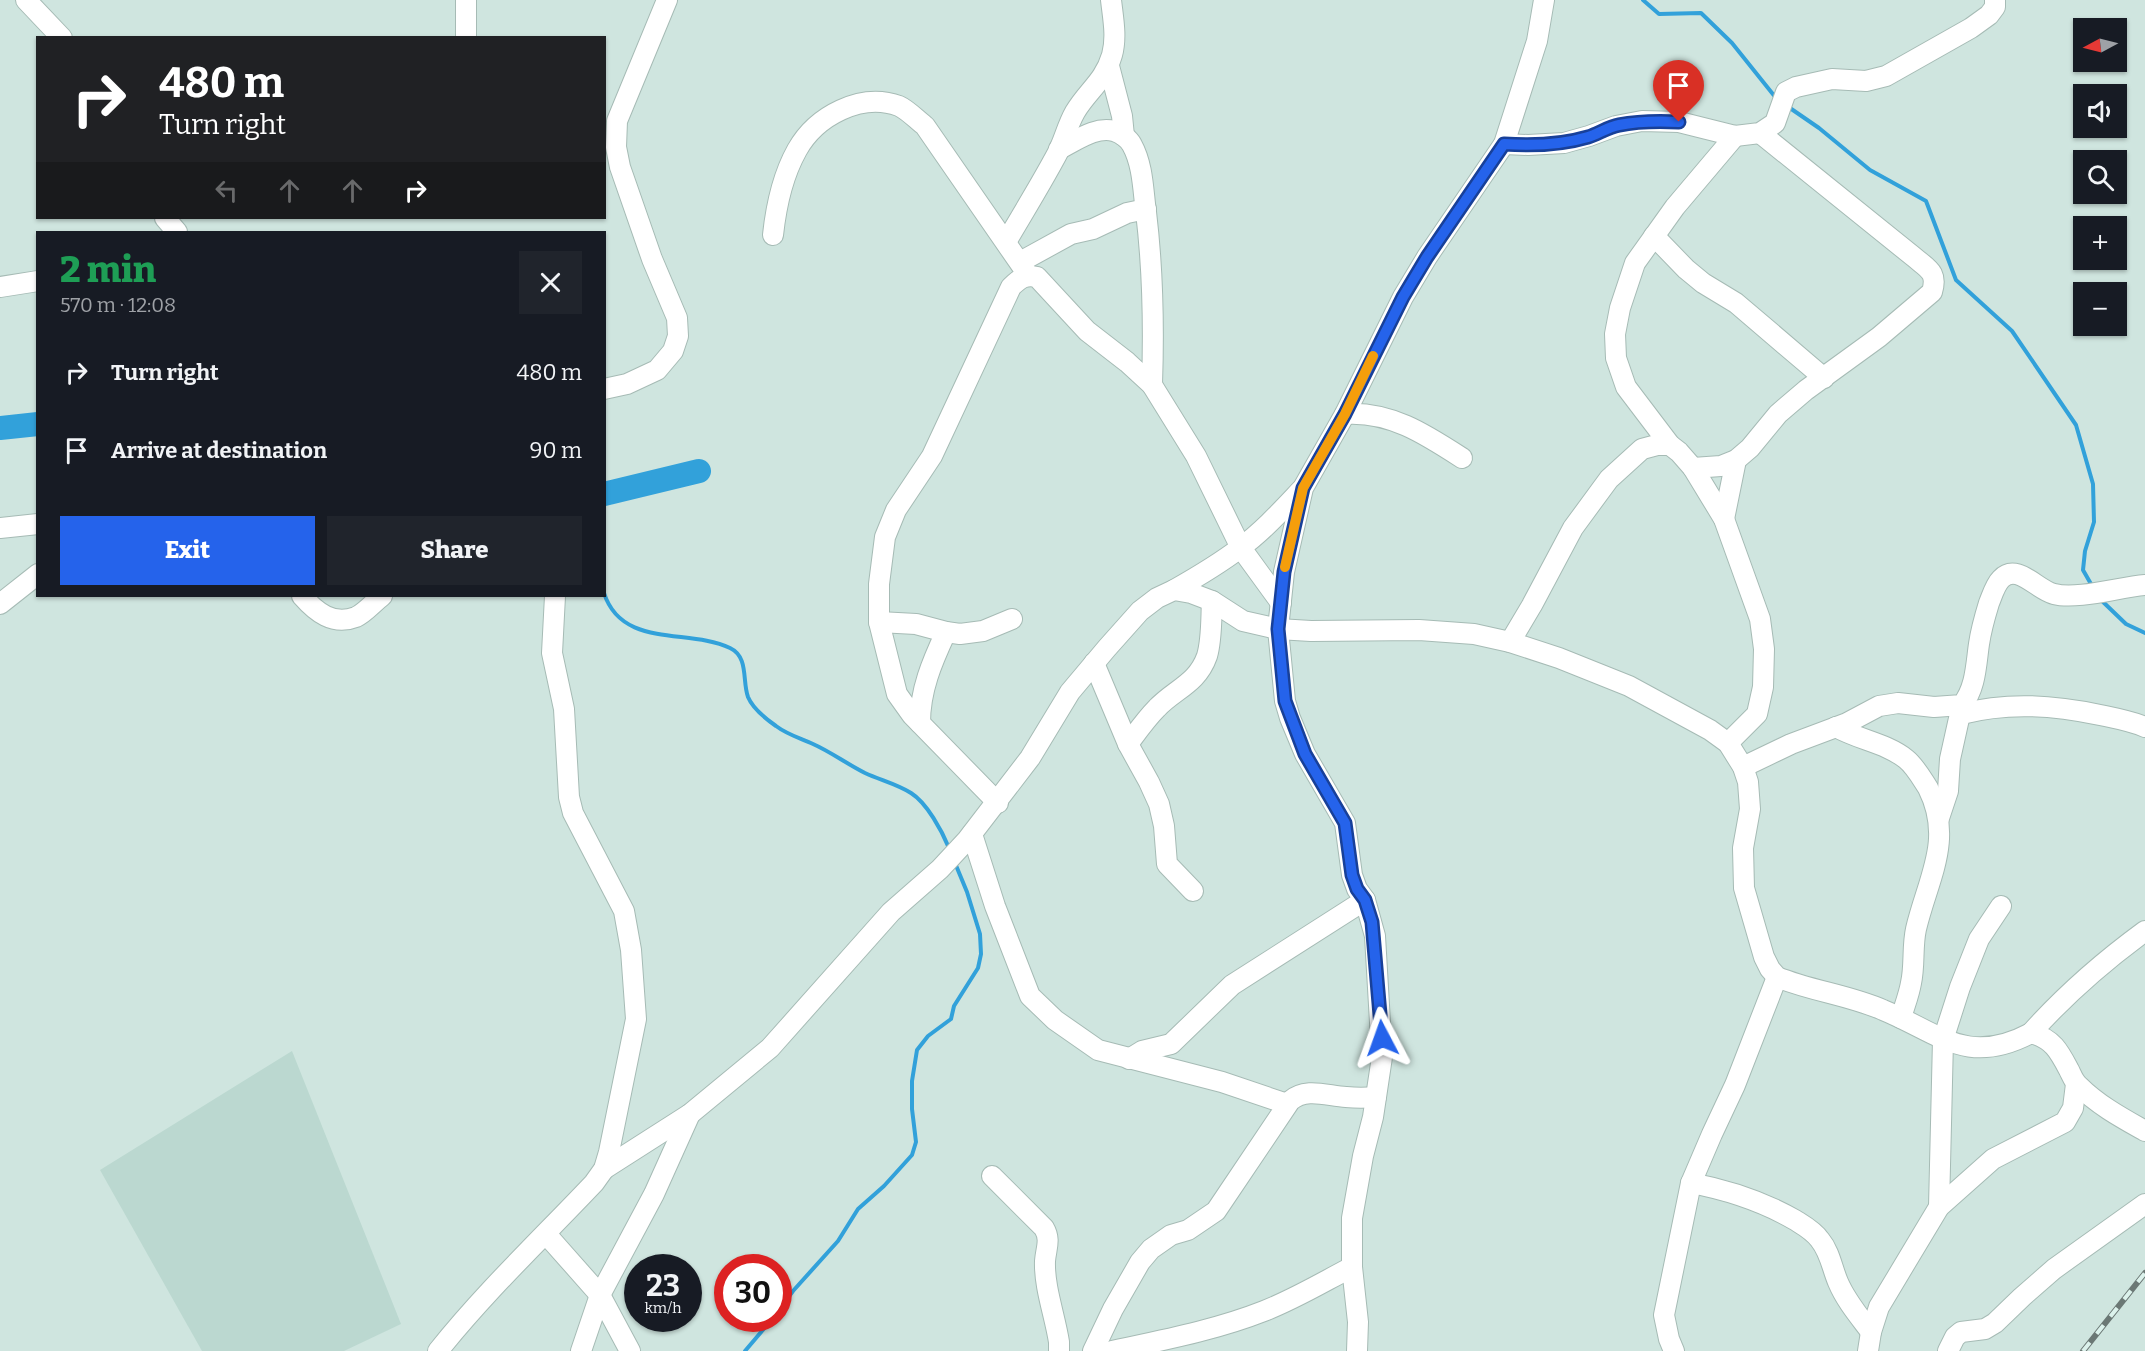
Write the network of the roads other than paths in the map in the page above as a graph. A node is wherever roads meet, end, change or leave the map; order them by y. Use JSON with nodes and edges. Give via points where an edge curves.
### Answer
{"nodes":[{"id":1,"x":26,"y":0,"type":"edge"},
{"id":2,"x":466,"y":0,"type":"edge"},
{"id":3,"x":668,"y":0,"type":"edge"},
{"id":4,"x":1111,"y":0,"type":"edge"},
{"id":5,"x":1544,"y":0,"type":"edge"},
{"id":6,"x":1995,"y":0,"type":"edge"},
{"id":7,"x":60,"y":36,"type":"edge"},
{"id":8,"x":466,"y":36,"type":"edge"},
{"id":9,"x":1109,"y":66,"type":"junction"},
{"id":10,"x":611,"y":118,"type":"edge"},
{"id":11,"x":1760,"y":133,"type":"junction"},
{"id":12,"x":1124,"y":136,"type":"junction"},
{"id":13,"x":1736,"y":136,"type":"junction"},
{"id":14,"x":1504,"y":144,"type":"junction"},
{"id":15,"x":1059,"y":149,"type":"junction"},
{"id":16,"x":1146,"y":209,"type":"junction"},
{"id":17,"x":773,"y":235,"type":"dead end"},
{"id":18,"x":1654,"y":236,"type":"junction"},
{"id":19,"x":1006,"y":242,"type":"junction"},
{"id":20,"x":1024,"y":268,"type":"junction"},
{"id":21,"x":36,"y":282,"type":"edge"},
{"id":22,"x":0,"y":287,"type":"edge"},
{"id":23,"x":1824,"y":378,"type":"junction"},
{"id":24,"x":1152,"y":385,"type":"junction"},
{"id":25,"x":606,"y":389,"type":"edge"},
{"id":26,"x":1345,"y":414,"type":"junction"},
{"id":27,"x":1670,"y":445,"type":"junction"},
{"id":28,"x":1462,"y":458,"type":"dead end"},
{"id":29,"x":1736,"y":460,"type":"junction"},
{"id":30,"x":1693,"y":468,"type":"junction"},
{"id":31,"x":1303,"y":488,"type":"junction"},
{"id":32,"x":1724,"y":519,"type":"junction"},
{"id":33,"x":36,"y":524,"type":"edge"},
{"id":34,"x":0,"y":528,"type":"edge"},
{"id":35,"x":1241,"y":548,"type":"junction"},
{"id":36,"x":36,"y":576,"type":"edge"},
{"id":37,"x":2145,"y":585,"type":"edge"},
{"id":38,"x":1174,"y":591,"type":"junction"},
{"id":39,"x":303,"y":597,"type":"edge"},
{"id":40,"x":381,"y":597,"type":"edge"},
{"id":41,"x":555,"y":597,"type":"edge"},
{"id":42,"x":1212,"y":601,"type":"junction"},
{"id":43,"x":1281,"y":603,"type":"junction"},
{"id":44,"x":0,"y":604,"type":"edge"},
{"id":45,"x":1012,"y":619,"type":"dead end"},
{"id":46,"x":879,"y":622,"type":"junction"},
{"id":47,"x":1278,"y":629,"type":"junction"},
{"id":48,"x":946,"y":632,"type":"junction"},
{"id":49,"x":1510,"y":642,"type":"junction"},
{"id":50,"x":1094,"y":663,"type":"junction"},
{"id":51,"x":1962,"y":710,"type":"junction"},
{"id":52,"x":920,"y":723,"type":"junction"},
{"id":53,"x":2145,"y":727,"type":"edge"},
{"id":54,"x":1836,"y":728,"type":"junction"},
{"id":55,"x":1728,"y":743,"type":"junction"},
{"id":56,"x":1128,"y":744,"type":"junction"},
{"id":57,"x":1743,"y":767,"type":"junction"},
{"id":58,"x":998,"y":803,"type":"junction"},
{"id":59,"x":1939,"y":818,"type":"junction"},
{"id":60,"x":972,"y":834,"type":"junction"},
{"id":61,"x":1193,"y":891,"type":"dead end"},
{"id":62,"x":1365,"y":900,"type":"junction"},
{"id":63,"x":2001,"y":906,"type":"dead end"},
{"id":64,"x":2145,"y":931,"type":"edge"},
{"id":65,"x":1777,"y":977,"type":"junction"},
{"id":66,"x":1900,"y":1018,"type":"junction"},
{"id":67,"x":2031,"y":1033,"type":"junction"},
{"id":68,"x":1943,"y":1040,"type":"junction"},
{"id":69,"x":1129,"y":1059,"type":"junction"},
{"id":70,"x":2076,"y":1084,"type":"junction"},
{"id":71,"x":1376,"y":1097,"type":"junction"},
{"id":72,"x":1287,"y":1104,"type":"junction"},
{"id":73,"x":690,"y":1114,"type":"junction"},
{"id":74,"x":2145,"y":1131,"type":"edge"},
{"id":75,"x":604,"y":1169,"type":"junction"},
{"id":76,"x":992,"y":1176,"type":"dead end"},
{"id":77,"x":1691,"y":1183,"type":"junction"},
{"id":78,"x":2145,"y":1204,"type":"edge"},
{"id":79,"x":1939,"y":1208,"type":"junction"},
{"id":80,"x":546,"y":1234,"type":"junction"},
{"id":81,"x":1352,"y":1267,"type":"junction"},
{"id":82,"x":600,"y":1295,"type":"junction"},
{"id":83,"x":1870,"y":1341,"type":"edge"},
{"id":84,"x":438,"y":1351,"type":"edge"},
{"id":85,"x":581,"y":1351,"type":"edge"},
{"id":86,"x":630,"y":1351,"type":"edge"},
{"id":87,"x":1059,"y":1351,"type":"edge"},
{"id":88,"x":1093,"y":1351,"type":"edge"},
{"id":89,"x":1112,"y":1351,"type":"edge"},
{"id":90,"x":1357,"y":1351,"type":"edge"},
{"id":91,"x":1674,"y":1351,"type":"edge"},
{"id":92,"x":1948,"y":1351,"type":"edge"}],
"edges":[{"from":1,"to":7,"type":"street"},
{"from":2,"to":8,"type":"street"},
{"from":3,"to":10,"type":"street"},
{"from":4,"to":9,"type":"street","via":[[1115,38]]},
{"from":5,"to":14,"type":"street","via":[[1537,41]]},
{"from":6,"to":11,"type":"street","via":[[1989,15],[1971,28],[1886,76],[1866,81],[1832,79],[1786,92],[1775,123]]},
{"from":9,"to":12,"type":"street"},
{"from":9,"to":15,"type":"street","via":[[1066,127]]},
{"from":10,"to":25,"type":"street","via":[[620,167],[677,318],[678,336],[673,351],[657,370]]},
{"from":11,"to":13,"type":"street"},
{"from":11,"to":23,"type":"street","via":[[1933,273],[1932,292]]},
{"from":12,"to":15,"type":"street","via":[[1105,130]]},
{"from":12,"to":16,"type":"street","via":[[1137,157]]},
{"from":13,"to":14,"type":"street","via":[[1679,122],[1642,121],[1564,143]]},
{"from":13,"to":18,"type":"street"},
{"from":14,"to":26,"type":"street","via":[[1403,297]]},
{"from":15,"to":19,"type":"street"},
{"from":16,"to":20,"type":"street","via":[[1071,234]]},
{"from":16,"to":24,"type":"street","via":[[1153,292]]},
{"from":17,"to":19,"type":"street","via":[[776,204],[796,151],[810,133],[838,111],[882,101],[902,107],[925,126]]},
{"from":18,"to":23,"type":"street","via":[[1686,269],[1747,311]]},
{"from":18,"to":27,"type":"street","via":[[1635,263],[1623,299],[1615,334],[1616,358],[1626,387]]},
{"from":19,"to":20,"type":"street"},
{"from":20,"to":24,"type":"street","via":[[1087,331]]},
{"from":20,"to":46,"type":"street","via":[[1011,287],[932,456],[896,510],[881,557]]},
{"from":21,"to":22,"type":"street"},
{"from":23,"to":29,"type":"street","via":[[1779,414]]},
{"from":24,"to":35,"type":"street","via":[[1196,456]]},
{"from":26,"to":28,"type":"street","via":[[1384,417],[1431,438]]},
{"from":26,"to":31,"type":"street"},
{"from":27,"to":30,"type":"street"},
{"from":27,"to":49,"type":"street","via":[[1642,449],[1609,479],[1573,528]]},
{"from":29,"to":30,"type":"street","via":[[1721,466]]},
{"from":29,"to":32,"type":"street"},
{"from":30,"to":32,"type":"street"},
{"from":31,"to":35,"type":"street"},
{"from":31,"to":43,"type":"street"},
{"from":32,"to":55,"type":"street","via":[[1760,619],[1764,649],[1763,687],[1757,714]]},
{"from":33,"to":34,"type":"street"},
{"from":35,"to":38,"type":"street"},
{"from":35,"to":43,"type":"street"},
{"from":36,"to":44,"type":"street"},
{"from":37,"to":51,"type":"street","via":[[2055,594],[2019,574],[2001,578],[1985,615],[1971,689]]},
{"from":38,"to":42,"type":"street"},
{"from":38,"to":50,"type":"street","via":[[1140,611]]},
{"from":39,"to":40,"type":"street","via":[[314,610],[336,620],[357,617]]},
{"from":41,"to":75,"type":"street","via":[[552,653],[564,709],[569,797],[573,813],[624,911],[631,950],[636,1019]]},
{"from":42,"to":47,"type":"street","via":[[1243,621]]},
{"from":42,"to":56,"type":"street","via":[[1207,657],[1199,672],[1192,682],[1158,707]]},
{"from":43,"to":47,"type":"street"},
{"from":45,"to":48,"type":"street","via":[[975,633]]},
{"from":46,"to":48,"type":"street","via":[[916,624]]},
{"from":46,"to":52,"type":"street","via":[[897,694]]},
{"from":47,"to":49,"type":"street","via":[[1419,630],[1474,634]]},
{"from":47,"to":62,"type":"street","via":[[1281,676],[1290,718],[1305,754],[1345,823],[1352,875]]},
{"from":48,"to":52,"type":"street","via":[[924,685]]},
{"from":49,"to":55,"type":"street","via":[[1638,690]]},
{"from":50,"to":56,"type":"street"},
{"from":50,"to":58,"type":"street","via":[[1070,692]]},
{"from":51,"to":53,"type":"street","via":[[2043,705]]},
{"from":51,"to":54,"type":"street","via":[[1887,704]]},
{"from":51,"to":59,"type":"street","via":[[1950,759],[1948,791]]},
{"from":52,"to":58,"type":"street"},
{"from":54,"to":57,"type":"street"},
{"from":54,"to":59,"type":"street","via":[[1893,750],[1909,761],[1924,781]]},
{"from":55,"to":57,"type":"street"},
{"from":56,"to":61,"type":"street","via":[[1159,804],[1167,864]]},
{"from":57,"to":65,"type":"street","via":[[1750,802],[1743,848],[1744,888],[1764,957]]},
{"from":58,"to":60,"type":"street"},
{"from":59,"to":66,"type":"street","via":[[1941,836],[1916,930],[1911,984]]},
{"from":60,"to":69,"type":"street","via":[[1029,996],[1098,1050]]},
{"from":60,"to":73,"type":"street","via":[[891,912],[770,1048]]},
{"from":62,"to":69,"type":"street","via":[[1232,985],[1171,1044]]},
{"from":62,"to":71,"type":"street","via":[[1375,936],[1382,1038]]},
{"from":63,"to":68,"type":"street","via":[[1979,939]]},
{"from":64,"to":67,"type":"street","via":[[2103,963]]},
{"from":65,"to":66,"type":"street"},
{"from":65,"to":77,"type":"street"},
{"from":66,"to":68,"type":"street"},
{"from":67,"to":68,"type":"street","via":[[1982,1048]]},
{"from":67,"to":70,"type":"street","via":[[2053,1043]]},
{"from":68,"to":79,"type":"street"},
{"from":69,"to":72,"type":"street","via":[[1222,1082]]},
{"from":70,"to":74,"type":"street"},
{"from":70,"to":79,"type":"street","via":[[2073,1108],[2065,1122],[1993,1159]]},
{"from":71,"to":72,"type":"street","via":[[1310,1093],[1294,1097]]},
{"from":71,"to":81,"type":"street","via":[[1352,1218]]},
{"from":72,"to":88,"type":"street","via":[[1216,1211],[1188,1230],[1171,1235],[1140,1262]]},
{"from":73,"to":75,"type":"street"},
{"from":73,"to":82,"type":"street","via":[[654,1194]]},
{"from":75,"to":80,"type":"street"},
{"from":76,"to":87,"type":"street","via":[[1048,1234],[1045,1260]]},
{"from":77,"to":83,"type":"street","via":[[1755,1200],[1778,1210],[1820,1239],[1844,1296]]},
{"from":77,"to":91,"type":"street","via":[[1664,1315]]},
{"from":78,"to":92,"type":"street","via":[[2054,1269],[1995,1323],[1954,1337]]},
{"from":79,"to":83,"type":"street","via":[[1879,1307]]},
{"from":80,"to":82,"type":"street"},
{"from":80,"to":84,"type":"street"},
{"from":81,"to":89,"type":"street","via":[[1255,1314]]},
{"from":81,"to":90,"type":"street"},
{"from":82,"to":85,"type":"street"},
{"from":82,"to":86,"type":"street"}]}
